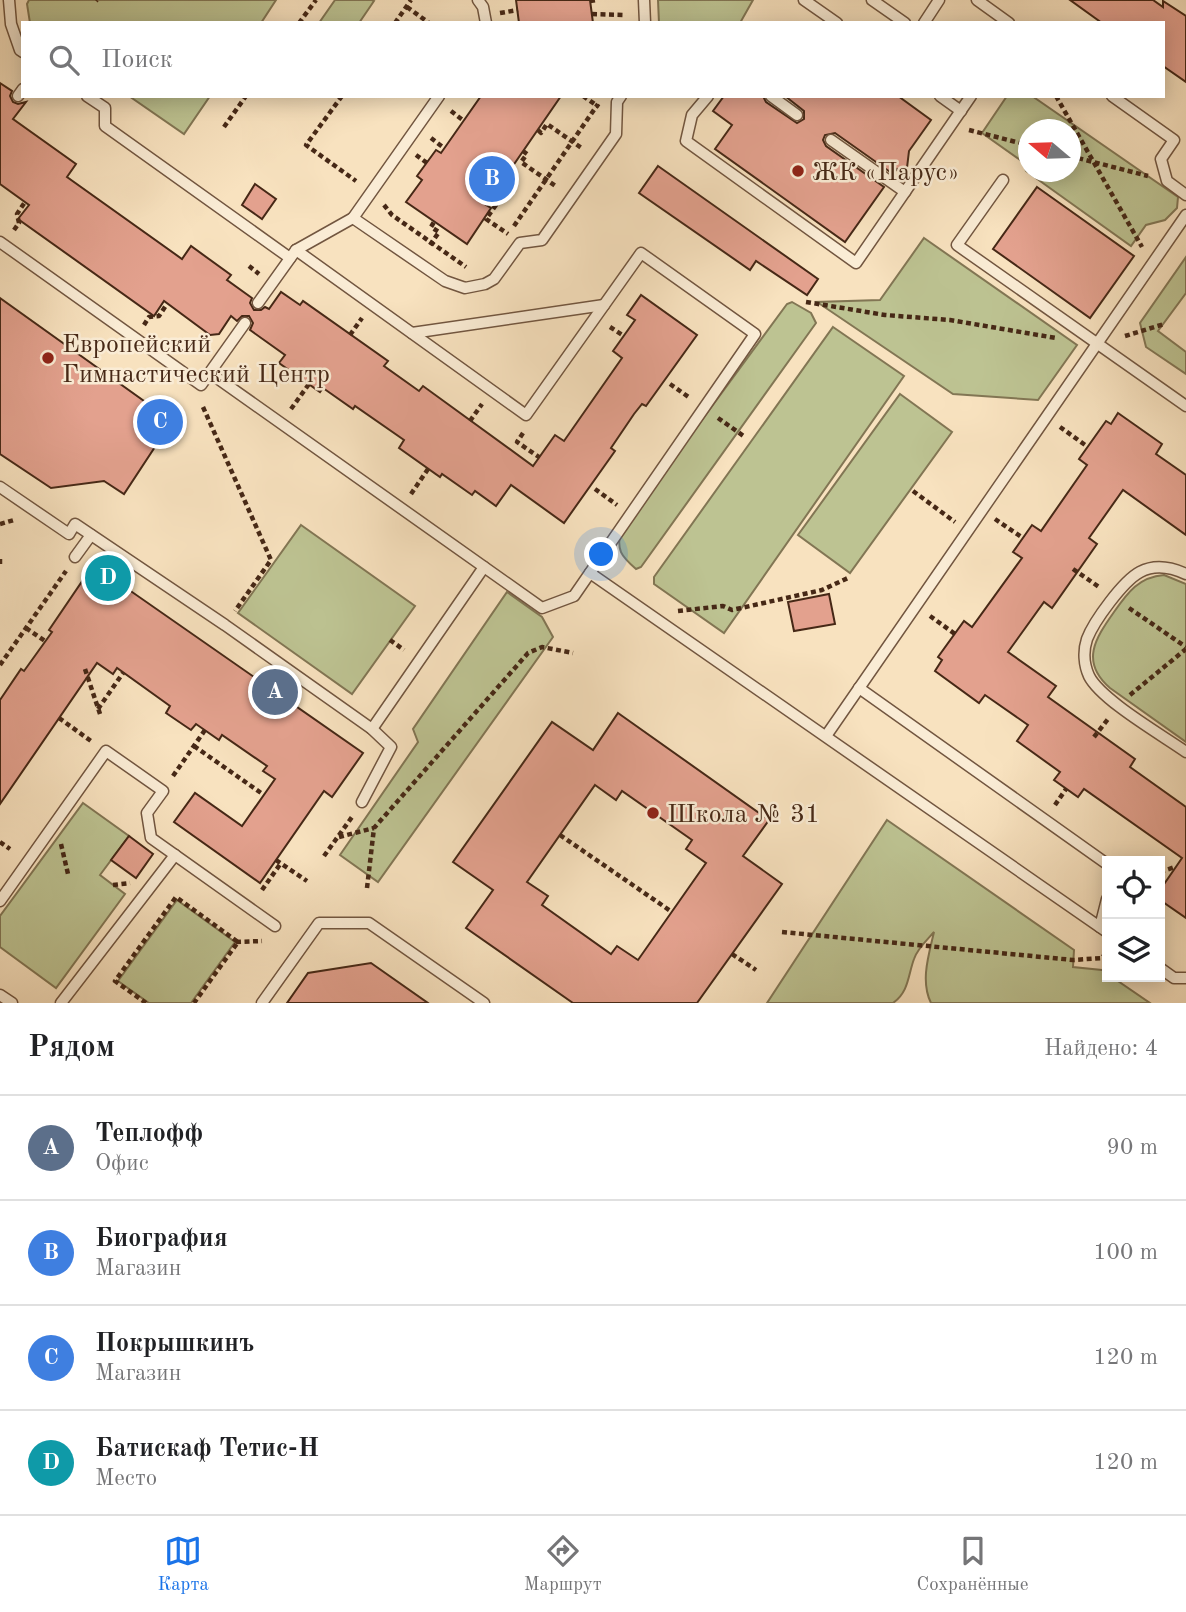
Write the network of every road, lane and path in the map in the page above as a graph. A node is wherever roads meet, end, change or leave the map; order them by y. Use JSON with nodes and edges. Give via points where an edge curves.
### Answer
{"nodes":[{"id":1,"x":9,"y":0,"type":"edge"},
{"id":2,"x":316,"y":0,"type":"edge"},
{"id":3,"x":411,"y":0,"type":"edge"},
{"id":4,"x":478,"y":0,"type":"edge"},
{"id":5,"x":596,"y":0,"type":"edge"},
{"id":6,"x":645,"y":0,"type":"edge"},
{"id":7,"x":804,"y":0,"type":"edge"},
{"id":8,"x":872,"y":0,"type":"edge"},
{"id":9,"x":939,"y":0,"type":"edge"},
{"id":10,"x":977,"y":0,"type":"edge"},
{"id":11,"x":590,"y":1,"type":"edge"},
{"id":12,"x":407,"y":7,"type":"junction"},
{"id":13,"x":592,"y":14,"type":"dead end"},
{"id":14,"x":645,"y":19,"type":"edge"},
{"id":15,"x":300,"y":21,"type":"edge"},
{"id":16,"x":396,"y":21,"type":"edge"},
{"id":17,"x":426,"y":21,"type":"edge"},
{"id":18,"x":486,"y":21,"type":"edge"},
{"id":19,"x":833,"y":21,"type":"edge"},
{"id":20,"x":902,"y":21,"type":"edge"},
{"id":21,"x":925,"y":21,"type":"edge"},
{"id":22,"x":1006,"y":21,"type":"edge"},
{"id":23,"x":21,"y":51,"type":"edge"},
{"id":24,"x":90,"y":98,"type":"edge"},
{"id":25,"x":245,"y":98,"type":"edge"},
{"id":26,"x":341,"y":98,"type":"edge"},
{"id":27,"x":438,"y":98,"type":"edge"},
{"id":28,"x":603,"y":98,"type":"edge"},
{"id":29,"x":620,"y":98,"type":"edge"},
{"id":30,"x":706,"y":98,"type":"edge"},
{"id":31,"x":774,"y":98,"type":"edge"},
{"id":32,"x":943,"y":98,"type":"edge"},
{"id":33,"x":970,"y":98,"type":"edge"},
{"id":34,"x":1057,"y":98,"type":"edge"},
{"id":35,"x":1115,"y":98,"type":"edge"},
{"id":36,"x":961,"y":111,"type":"junction"},
{"id":37,"x":797,"y":115,"type":"dead end"},
{"id":38,"x":952,"y":125,"type":"junction"},
{"id":39,"x":224,"y":127,"type":"dead end"},
{"id":40,"x":538,"y":130,"type":"dead end"},
{"id":41,"x":831,"y":140,"type":"dead end"},
{"id":42,"x":573,"y":142,"type":"junction"},
{"id":43,"x":1018,"y":142,"type":"edge"},
{"id":44,"x":523,"y":151,"type":"dead end"},
{"id":45,"x":598,"y":159,"type":"junction"},
{"id":46,"x":1081,"y":159,"type":"edge"},
{"id":47,"x":1093,"y":162,"type":"junction"},
{"id":48,"x":547,"y":179,"type":"junction"},
{"id":49,"x":1003,"y":180,"type":"dead end"},
{"id":50,"x":1167,"y":181,"type":"junction"},
{"id":51,"x":371,"y":192,"type":"junction"},
{"id":52,"x":905,"y":192,"type":"junction"},
{"id":53,"x":1186,"y":195,"type":"edge"},
{"id":54,"x":572,"y":197,"type":"junction"},
{"id":55,"x":383,"y":199,"type":"dead end"},
{"id":56,"x":489,"y":200,"type":"dead end"},
{"id":57,"x":25,"y":202,"type":"dead end"},
{"id":58,"x":1186,"y":215,"type":"edge"},
{"id":59,"x":353,"y":218,"type":"junction"},
{"id":60,"x":435,"y":222,"type":"dead end"},
{"id":61,"x":19,"y":223,"type":"dead end"},
{"id":62,"x":508,"y":234,"type":"junction"},
{"id":63,"x":0,"y":242,"type":"edge"},
{"id":64,"x":431,"y":243,"type":"junction"},
{"id":65,"x":503,"y":243,"type":"dead end"},
{"id":66,"x":520,"y":243,"type":"junction"},
{"id":67,"x":293,"y":254,"type":"junction"},
{"id":68,"x":1157,"y":257,"type":"junction"},
{"id":69,"x":418,"y":262,"type":"junction"},
{"id":70,"x":475,"y":268,"type":"dead end"},
{"id":71,"x":806,"y":302,"type":"dead end"},
{"id":72,"x":258,"y":303,"type":"dead end"},
{"id":73,"x":167,"y":304,"type":"dead end"},
{"id":74,"x":604,"y":305,"type":"junction"},
{"id":75,"x":149,"y":317,"type":"dead end"},
{"id":76,"x":246,"y":323,"type":"dead end"},
{"id":77,"x":1164,"y":324,"type":"dead end"},
{"id":78,"x":412,"y":333,"type":"junction"},
{"id":79,"x":1058,"y":338,"type":"dead end"},
{"id":80,"x":1120,"y":338,"type":"dead end"},
{"id":81,"x":1098,"y":345,"type":"junction"},
{"id":82,"x":210,"y":373,"type":"junction"},
{"id":83,"x":309,"y":384,"type":"dead end"},
{"id":84,"x":1186,"y":406,"type":"edge"},
{"id":85,"x":203,"y":407,"type":"dead end"},
{"id":86,"x":704,"y":408,"type":"junction"},
{"id":87,"x":1047,"y":418,"type":"junction"},
{"id":88,"x":281,"y":423,"type":"junction"},
{"id":89,"x":528,"y":427,"type":"dead end"},
{"id":90,"x":746,"y":437,"type":"dead end"},
{"id":91,"x":1088,"y":447,"type":"dead end"},
{"id":92,"x":539,"y":457,"type":"dead end"},
{"id":93,"x":428,"y":469,"type":"dead end"},
{"id":94,"x":0,"y":487,"type":"edge"},
{"id":95,"x":595,"y":489,"type":"dead end"},
{"id":96,"x":913,"y":491,"type":"dead end"},
{"id":97,"x":401,"y":508,"type":"junction"},
{"id":98,"x":983,"y":510,"type":"junction"},
{"id":99,"x":631,"y":514,"type":"junction"},
{"id":100,"x":968,"y":532,"type":"junction"},
{"id":101,"x":91,"y":535,"type":"junction"},
{"id":102,"x":1023,"y":538,"type":"dead end"},
{"id":103,"x":75,"y":557,"type":"dead end"},
{"id":104,"x":484,"y":567,"type":"junction"},
{"id":105,"x":1073,"y":569,"type":"dead end"},
{"id":106,"x":590,"y":573,"type":"junction"},
{"id":107,"x":1186,"y":574,"type":"edge"},
{"id":108,"x":850,"y":577,"type":"dead end"},
{"id":109,"x":57,"y":584,"type":"dead end"},
{"id":110,"x":1114,"y":598,"type":"junction"},
{"id":111,"x":916,"y":606,"type":"junction"},
{"id":112,"x":650,"y":615,"type":"junction"},
{"id":113,"x":225,"y":625,"type":"junction"},
{"id":114,"x":26,"y":628,"type":"junction"},
{"id":115,"x":955,"y":634,"type":"dead end"},
{"id":116,"x":45,"y":641,"type":"dead end"},
{"id":117,"x":1186,"y":648,"type":"edge"},
{"id":118,"x":573,"y":653,"type":"dead end"},
{"id":119,"x":0,"y":665,"type":"edge"},
{"id":120,"x":85,"y":669,"type":"dead end"},
{"id":121,"x":124,"y":673,"type":"dead end"},
{"id":122,"x":859,"y":688,"type":"junction"},
{"id":123,"x":1118,"y":704,"type":"junction"},
{"id":124,"x":98,"y":709,"type":"junction"},
{"id":125,"x":100,"y":717,"type":"dead end"},
{"id":126,"x":59,"y":718,"type":"dead end"},
{"id":127,"x":372,"y":729,"type":"junction"},
{"id":128,"x":205,"y":730,"type":"dead end"},
{"id":129,"x":826,"y":736,"type":"junction"},
{"id":130,"x":194,"y":747,"type":"junction"},
{"id":131,"x":106,"y":751,"type":"junction"},
{"id":132,"x":1186,"y":752,"type":"edge"},
{"id":133,"x":163,"y":791,"type":"junction"},
{"id":134,"x":264,"y":795,"type":"dead end"},
{"id":135,"x":362,"y":802,"type":"joint"},
{"id":136,"x":374,"y":828,"type":"junction"},
{"id":137,"x":560,"y":835,"type":"dead end"},
{"id":138,"x":338,"y":837,"type":"junction"},
{"id":139,"x":0,"y":842,"type":"edge"},
{"id":140,"x":10,"y":849,"type":"dead end"},
{"id":141,"x":176,"y":856,"type":"junction"},
{"id":142,"x":324,"y":856,"type":"dead end"},
{"id":143,"x":1102,"y":860,"type":"edge"},
{"id":144,"x":1175,"y":867,"type":"dead end"},
{"id":145,"x":1165,"y":871,"type":"edge"},
{"id":146,"x":307,"y":881,"type":"dead end"},
{"id":147,"x":367,"y":888,"type":"dead end"},
{"id":148,"x":262,"y":890,"type":"dead end"},
{"id":149,"x":0,"y":901,"type":"edge"},
{"id":150,"x":672,"y":912,"type":"dead end"},
{"id":151,"x":275,"y":926,"type":"dead end"},
{"id":152,"x":1102,"y":928,"type":"edge"},
{"id":153,"x":782,"y":932,"type":"dead end"},
{"id":154,"x":264,"y":940,"type":"dead end"},
{"id":155,"x":236,"y":942,"type":"junction"},
{"id":156,"x":732,"y":954,"type":"dead end"},
{"id":157,"x":1102,"y":958,"type":"edge"},
{"id":158,"x":756,"y":970,"type":"dead end"},
{"id":159,"x":1165,"y":972,"type":"edge"},
{"id":160,"x":1186,"y":978,"type":"edge"},
{"id":161,"x":0,"y":995,"type":"edge"},
{"id":162,"x":12,"y":1003,"type":"edge"},
{"id":163,"x":61,"y":1003,"type":"edge"},
{"id":164,"x":146,"y":1003,"type":"edge"},
{"id":165,"x":194,"y":1003,"type":"edge"},
{"id":166,"x":262,"y":1003,"type":"edge"},
{"id":167,"x":484,"y":1003,"type":"edge"}],
"edges":[{"from":1,"to":23,"type":"lane","via":[[11,24]]},
{"from":2,"to":15,"type":"path"},
{"from":3,"to":12,"type":"path"},
{"from":4,"to":18,"type":"lane"},
{"from":5,"to":11,"type":"path"},
{"from":6,"to":14,"type":"lane"},
{"from":7,"to":19,"type":"lane"},
{"from":8,"to":20,"type":"lane"},
{"from":9,"to":21,"type":"lane"},
{"from":10,"to":22,"type":"lane"},
{"from":12,"to":16,"type":"path"},
{"from":12,"to":17,"type":"path"},
{"from":13,"to":14,"type":"path"},
{"from":24,"to":67,"type":"lane","via":[[105,108],[105,126]]},
{"from":25,"to":39,"type":"path"},
{"from":26,"to":51,"type":"path","via":[[306,145]]},
{"from":27,"to":51,"type":"lane"},
{"from":28,"to":42,"type":"path"},
{"from":29,"to":45,"type":"lane","via":[[616,134]]},
{"from":30,"to":52,"type":"lane","via":[[692,116],[686,141],[856,263]]},
{"from":31,"to":37,"type":"lane"},
{"from":32,"to":36,"type":"lane"},
{"from":33,"to":36,"type":"lane"},
{"from":34,"to":47,"type":"path"},
{"from":35,"to":50,"type":"lane","via":[[1174,140],[1161,159]]},
{"from":36,"to":38,"type":"lane"},
{"from":38,"to":43,"type":"path"},
{"from":38,"to":52,"type":"lane"},
{"from":40,"to":42,"type":"path","via":[[541,133],[547,124]]},
{"from":41,"to":52,"type":"lane"},
{"from":42,"to":45,"type":"path"},
{"from":42,"to":48,"type":"path"},
{"from":44,"to":48,"type":"path","via":[[527,154],[522,162]]},
{"from":45,"to":54,"type":"lane"},
{"from":46,"to":47,"type":"path"},
{"from":47,"to":50,"type":"path"},
{"from":47,"to":68,"type":"path","via":[[1142,247]]},
{"from":48,"to":54,"type":"path"},
{"from":48,"to":62,"type":"path"},
{"from":49,"to":81,"type":"lane","via":[[957,245]]},
{"from":50,"to":53,"type":"lane"},
{"from":51,"to":59,"type":"lane"},
{"from":54,"to":66,"type":"lane","via":[[542,240]]},
{"from":55,"to":64,"type":"path","via":[[387,211]]},
{"from":56,"to":62,"type":"path","via":[[495,205],[485,219]]},
{"from":57,"to":61,"type":"path","via":[[17,214]]},
{"from":58,"to":68,"type":"lane"},
{"from":59,"to":67,"type":"lane"},
{"from":59,"to":69,"type":"lane"},
{"from":60,"to":64,"type":"path","via":[[431,227],[439,232]]},
{"from":62,"to":65,"type":"path"},
{"from":62,"to":66,"type":"path"},
{"from":63,"to":82,"type":"lane","via":[[201,385]]},
{"from":64,"to":69,"type":"path"},
{"from":64,"to":70,"type":"path"},
{"from":66,"to":69,"type":"lane","via":[[494,279],[475,287],[454,286]]},
{"from":67,"to":72,"type":"lane"},
{"from":67,"to":78,"type":"lane"},
{"from":68,"to":81,"type":"lane"},
{"from":71,"to":79,"type":"path"},
{"from":73,"to":75,"type":"path","via":[[159,316]]},
{"from":74,"to":78,"type":"lane"},
{"from":74,"to":78,"type":"lane","via":[[526,415]]},
{"from":74,"to":86,"type":"lane","via":[[641,253],[755,334]]},
{"from":76,"to":82,"type":"lane"},
{"from":77,"to":80,"type":"path"},
{"from":81,"to":84,"type":"lane"},
{"from":81,"to":87,"type":"lane"},
{"from":82,"to":88,"type":"lane"},
{"from":83,"to":88,"type":"path"},
{"from":85,"to":113,"type":"path","via":[[271,560]]},
{"from":86,"to":90,"type":"path"},
{"from":86,"to":99,"type":"lane"},
{"from":87,"to":91,"type":"path"},
{"from":87,"to":98,"type":"lane"},
{"from":88,"to":97,"type":"lane"},
{"from":89,"to":92,"type":"path","via":[[517,442]]},
{"from":93,"to":97,"type":"path"},
{"from":94,"to":101,"type":"lane","via":[[69,534],[75,524]]},
{"from":95,"to":99,"type":"path"},
{"from":96,"to":100,"type":"path"},
{"from":97,"to":104,"type":"lane"},
{"from":98,"to":100,"type":"lane"},
{"from":98,"to":102,"type":"path"},
{"from":99,"to":106,"type":"lane"},
{"from":100,"to":111,"type":"lane"},
{"from":101,"to":103,"type":"lane"},
{"from":101,"to":113,"type":"lane"},
{"from":104,"to":106,"type":"lane","via":[[542,608],[574,596]]},
{"from":104,"to":127,"type":"lane"},
{"from":105,"to":110,"type":"path"},
{"from":106,"to":112,"type":"lane"},
{"from":107,"to":110,"type":"lane","via":[[1165,567],[1141,572]]},
{"from":108,"to":112,"type":"path","via":[[822,590],[732,610],[723,606]]},
{"from":109,"to":114,"type":"path"},
{"from":110,"to":117,"type":"path"},
{"from":110,"to":123,"type":"lane","via":[[1088,639],[1085,663],[1096,686]]},
{"from":111,"to":115,"type":"path"},
{"from":111,"to":122,"type":"lane"},
{"from":112,"to":129,"type":"lane"},
{"from":113,"to":127,"type":"lane"},
{"from":114,"to":116,"type":"path"},
{"from":114,"to":119,"type":"path"},
{"from":117,"to":123,"type":"path"},
{"from":118,"to":136,"type":"path","via":[[542,648],[528,653]]},
{"from":120,"to":124,"type":"path"},
{"from":121,"to":124,"type":"path"},
{"from":122,"to":129,"type":"lane"},
{"from":122,"to":143,"type":"lane"},
{"from":123,"to":132,"type":"lane"},
{"from":124,"to":125,"type":"path"},
{"from":126,"to":131,"type":"path"},
{"from":127,"to":135,"type":"lane","via":[[391,747]]},
{"from":128,"to":130,"type":"path"},
{"from":129,"to":152,"type":"lane"},
{"from":130,"to":133,"type":"path"},
{"from":130,"to":134,"type":"path"},
{"from":131,"to":133,"type":"lane"},
{"from":131,"to":149,"type":"lane"},
{"from":133,"to":141,"type":"lane","via":[[147,813],[151,838]]},
{"from":135,"to":138,"type":"path"},
{"from":136,"to":138,"type":"path"},
{"from":136,"to":147,"type":"path"},
{"from":137,"to":150,"type":"path"},
{"from":138,"to":142,"type":"path"},
{"from":139,"to":140,"type":"path"},
{"from":141,"to":151,"type":"lane"},
{"from":141,"to":163,"type":"lane"},
{"from":144,"to":145,"type":"path"},
{"from":146,"to":148,"type":"path","via":[[279,861]]},
{"from":153,"to":157,"type":"path","via":[[1073,960]]},
{"from":154,"to":155,"type":"path"},
{"from":155,"to":164,"type":"path","via":[[176,897],[115,981]]},
{"from":155,"to":165,"type":"path"},
{"from":156,"to":158,"type":"path"},
{"from":159,"to":160,"type":"lane","via":[[1174,978]]},
{"from":161,"to":162,"type":"lane"},
{"from":166,"to":167,"type":"lane","via":[[319,923],[369,923]]}]}
